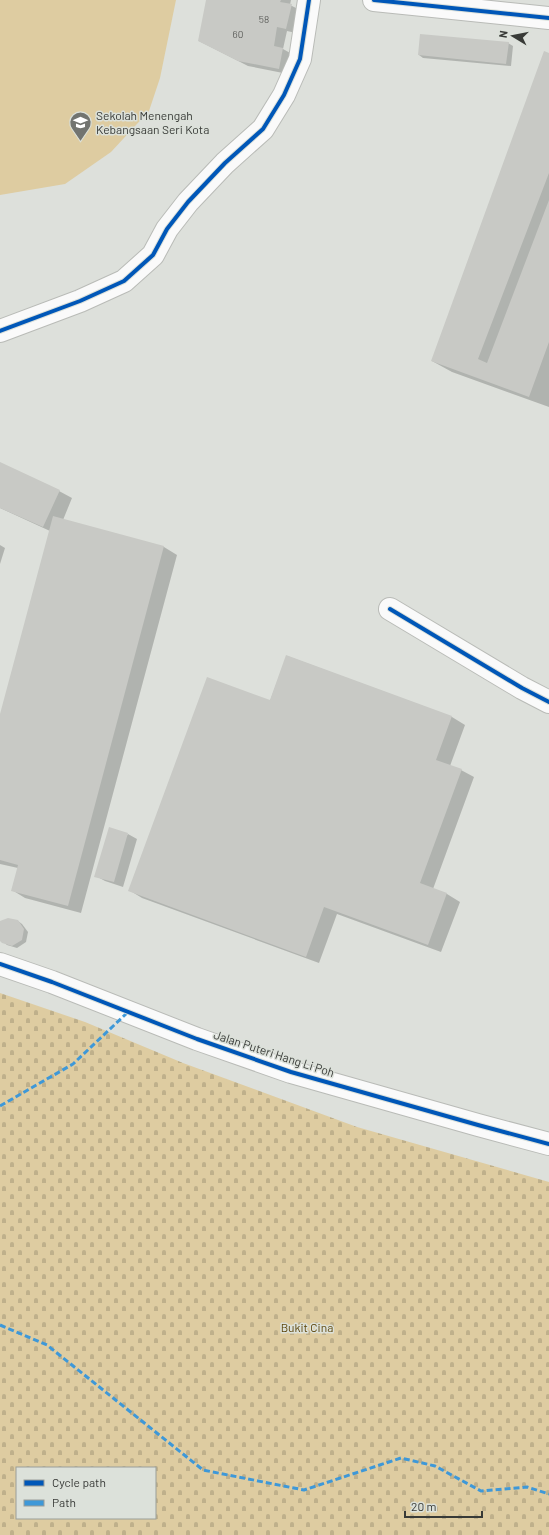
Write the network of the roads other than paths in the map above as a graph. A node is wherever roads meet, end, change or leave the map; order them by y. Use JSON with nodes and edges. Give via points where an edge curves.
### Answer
{"nodes":[{"id":1,"x":309,"y":0,"type":"edge"},
{"id":2,"x":374,"y":0,"type":"edge"},
{"id":3,"x":549,"y":18,"type":"edge"},
{"id":4,"x":0,"y":331,"type":"edge"},
{"id":5,"x":390,"y":609,"type":"dead end"},
{"id":6,"x":549,"y":702,"type":"edge"},
{"id":7,"x":0,"y":964,"type":"edge"},
{"id":8,"x":549,"y":1144,"type":"edge"}],
"edges":[{"from":1,"to":4,"type":"street","via":[[300,59],[284,95],[263,130],[225,163],[188,202],[167,229],[153,255],[124,281],[80,301]]},
{"from":2,"to":3,"type":"street"},
{"from":5,"to":6,"type":"street"},
{"from":7,"to":8,"type":"street","name":"Jalan Puteri Hang Li Poh","via":[[291,1072]]}]}
